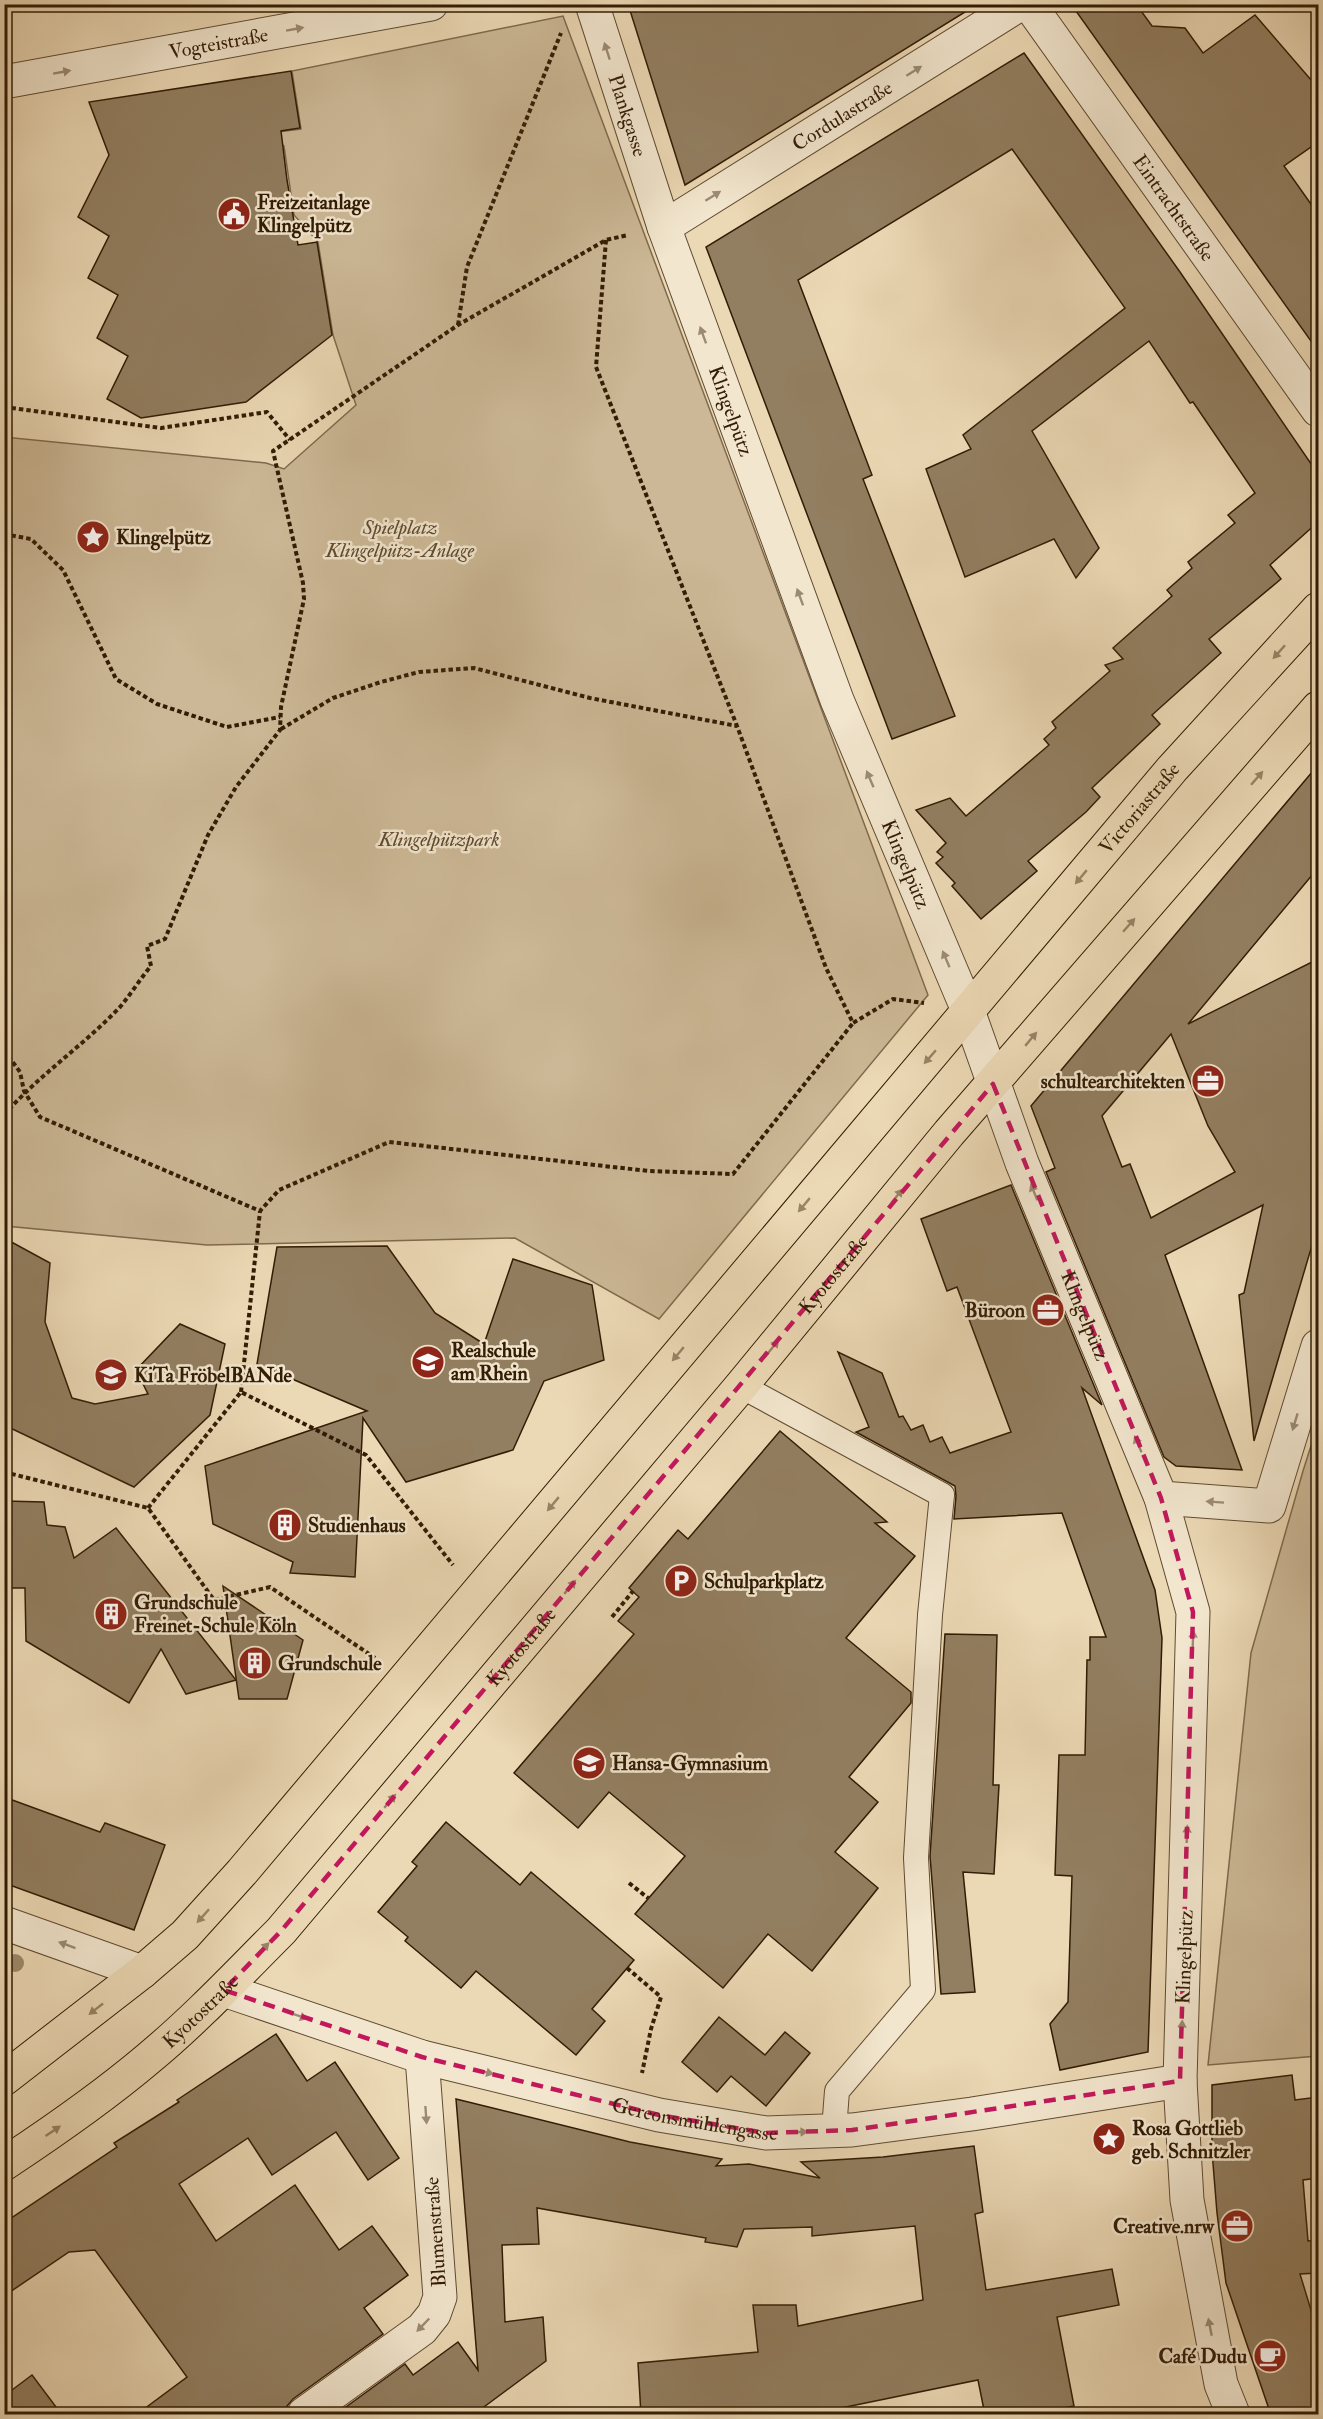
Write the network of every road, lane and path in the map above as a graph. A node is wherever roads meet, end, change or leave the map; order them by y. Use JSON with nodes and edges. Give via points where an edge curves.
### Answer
{"nodes":[{"id":1,"x":431,"y":4,"type":"edge"},
{"id":2,"x":592,"y":4,"type":"edge"},
{"id":3,"x":1020,"y":4,"type":"edge"},
{"id":4,"x":1029,"y":4,"type":"edge"},
{"id":5,"x":563,"y":26,"type":"dead end"},
{"id":6,"x":4,"y":82,"type":"edge"},
{"id":7,"x":664,"y":227,"type":"junction"},
{"id":8,"x":606,"y":240,"type":"junction"},
{"id":9,"x":458,"y":326,"type":"junction"},
{"id":10,"x":4,"y":408,"type":"edge"},
{"id":11,"x":1318,"y":410,"type":"edge"},
{"id":12,"x":290,"y":440,"type":"junction"},
{"id":13,"x":4,"y":534,"type":"edge"},
{"id":14,"x":1318,"y":609,"type":"edge"},
{"id":15,"x":1318,"y":708,"type":"edge"},
{"id":16,"x":280,"y":717,"type":"junction"},
{"id":17,"x":737,"y":726,"type":"junction"},
{"id":18,"x":280,"y":730,"type":"junction"},
{"id":19,"x":968,"y":1010,"type":"junction"},
{"id":20,"x":853,"y":1023,"type":"junction"},
{"id":21,"x":4,"y":1050,"type":"edge"},
{"id":22,"x":993,"y":1084,"type":"junction"},
{"id":23,"x":24,"y":1091,"type":"junction"},
{"id":24,"x":4,"y":1115,"type":"edge"},
{"id":25,"x":260,"y":1212,"type":"junction"},
{"id":26,"x":1318,"y":1346,"type":"edge"},
{"id":27,"x":741,"y":1386,"type":"junction"},
{"id":28,"x":242,"y":1392,"type":"junction"},
{"id":29,"x":4,"y":1472,"type":"edge"},
{"id":30,"x":1161,"y":1498,"type":"junction"},
{"id":31,"x":148,"y":1508,"type":"junction"},
{"id":32,"x":633,"y":1591,"type":"dead end"},
{"id":33,"x":476,"y":1594,"type":"junction"},
{"id":34,"x":612,"y":1617,"type":"dead end"},
{"id":35,"x":405,"y":1678,"type":"junction"},
{"id":36,"x":629,"y":1883,"type":"dead end"},
{"id":37,"x":648,"y":1898,"type":"dead end"},
{"id":38,"x":4,"y":1923,"type":"edge"},
{"id":39,"x":627,"y":1968,"type":"dead end"},
{"id":40,"x":142,"y":1972,"type":"junction"},
{"id":41,"x":224,"y":1990,"type":"junction"},
{"id":42,"x":649,"y":2041,"type":"dead end"},
{"id":43,"x":422,"y":2057,"type":"junction"},
{"id":44,"x":4,"y":2079,"type":"edge"},
{"id":45,"x":1180,"y":2081,"type":"junction"},
{"id":46,"x":834,"y":2130,"type":"junction"},
{"id":47,"x":4,"y":2164,"type":"edge"},
{"id":48,"x":304,"y":2415,"type":"edge"},
{"id":49,"x":1233,"y":2415,"type":"edge"}],
"edges":[{"from":6,"to":1,"type":"street","name":"Vogteistraße","one_way":true},
{"from":7,"to":2,"type":"street","name":"Plankgasse","one_way":true},
{"from":7,"to":3,"type":"street","name":"Cordulastraße","one_way":true},
{"from":4,"to":11,"type":"street","name":"Eintrachtstraße"},
{"from":5,"to":9,"type":"path","via":[[467,267]]},
{"from":7,"to":8,"type":"path"},
{"from":19,"to":7,"type":"street","name":"Klingelpütz","one_way":true,"via":[[837,700]]},
{"from":8,"to":9,"type":"path"},
{"from":8,"to":17,"type":"path","via":[[596,367]]},
{"from":9,"to":12,"type":"path"},
{"from":10,"to":12,"type":"path","via":[[161,428],[267,412]]},
{"from":12,"to":16,"type":"path","via":[[273,451],[303,583],[303,599]]},
{"from":13,"to":16,"type":"path","via":[[31,539],[63,570],[116,679],[157,704],[226,727]]},
{"from":14,"to":19,"type":"main road","name":"Victoriastraße","one_way":true,"via":[[1172,769]]},
{"from":22,"to":15,"type":"main road","one_way":true},
{"from":16,"to":18,"type":"path"},
{"from":17,"to":18,"type":"path","via":[[590,698],[474,668],[419,672],[381,682],[333,699]]},
{"from":17,"to":20,"type":"path","via":[[826,968]]},
{"from":18,"to":23,"type":"path","via":[[236,787],[208,835],[165,939],[147,946],[150,966],[120,1006]]},
{"from":19,"to":20,"type":"path","via":[[893,999]]},
{"from":19,"to":22,"type":"street","name":"Klingelpütz"},
{"from":19,"to":33,"type":"main road","one_way":true},
{"from":20,"to":25,"type":"path","via":[[734,1174],[649,1171],[388,1142],[279,1190]]},
{"from":21,"to":23,"type":"path","via":[[20,1072]]},
{"from":27,"to":22,"type":"main road","name":"Kyotostraße","one_way":true},
{"from":30,"to":22,"type":"street","name":"Klingelpütz","one_way":true},
{"from":23,"to":24,"type":"path"},
{"from":23,"to":25,"type":"path","via":[[40,1117]]},
{"from":25,"to":28,"type":"path"},
{"from":26,"to":30,"type":"street","one_way":true,"via":[[1269,1506]]},
{"from":41,"to":27,"type":"main road","name":"Kyotostraße","one_way":true,"via":[[281,1931]]},
{"from":27,"to":46,"type":"lane","via":[[942,1495],[930,1615],[916,1858],[923,1990],[837,2091]]},
{"from":28,"to":31,"type":"path"},
{"from":28,"to":33,"type":"path","via":[[366,1455]]},
{"from":29,"to":31,"type":"path"},
{"from":45,"to":30,"type":"street","name":"Klingelpütz","one_way":true,"via":[[1193,1612]]},
{"from":31,"to":35,"type":"path","via":[[214,1600],[270,1587]]},
{"from":32,"to":34,"type":"path"},
{"from":33,"to":35,"type":"main road"},
{"from":35,"to":40,"type":"main road","one_way":true,"via":[[242,1872],[185,1935]]},
{"from":36,"to":37,"type":"path"},
{"from":40,"to":38,"type":"street","one_way":true},
{"from":39,"to":42,"type":"path","via":[[661,1997]]},
{"from":40,"to":44,"type":"main road","one_way":true},
{"from":41,"to":43,"type":"street","name":"Gereonsmühlengasse","one_way":true},
{"from":47,"to":41,"type":"main road","name":"Kyotostraße","one_way":true,"via":[[71,2119],[149,2058]]},
{"from":43,"to":46,"type":"street","name":"Gereonsmühlengasse","one_way":true,"via":[[659,2115],[766,2133]]},
{"from":43,"to":48,"type":"street","name":"Blumenstraße","one_way":true,"via":[[440,2297],[422,2329]]},
{"from":45,"to":46,"type":"street","name":"Gereonsmühlengasse","via":[[972,2114]]},
{"from":49,"to":45,"type":"street","name":"Klingelpütz","one_way":true,"via":[[1221,2384],[1187,2200]]}]}
